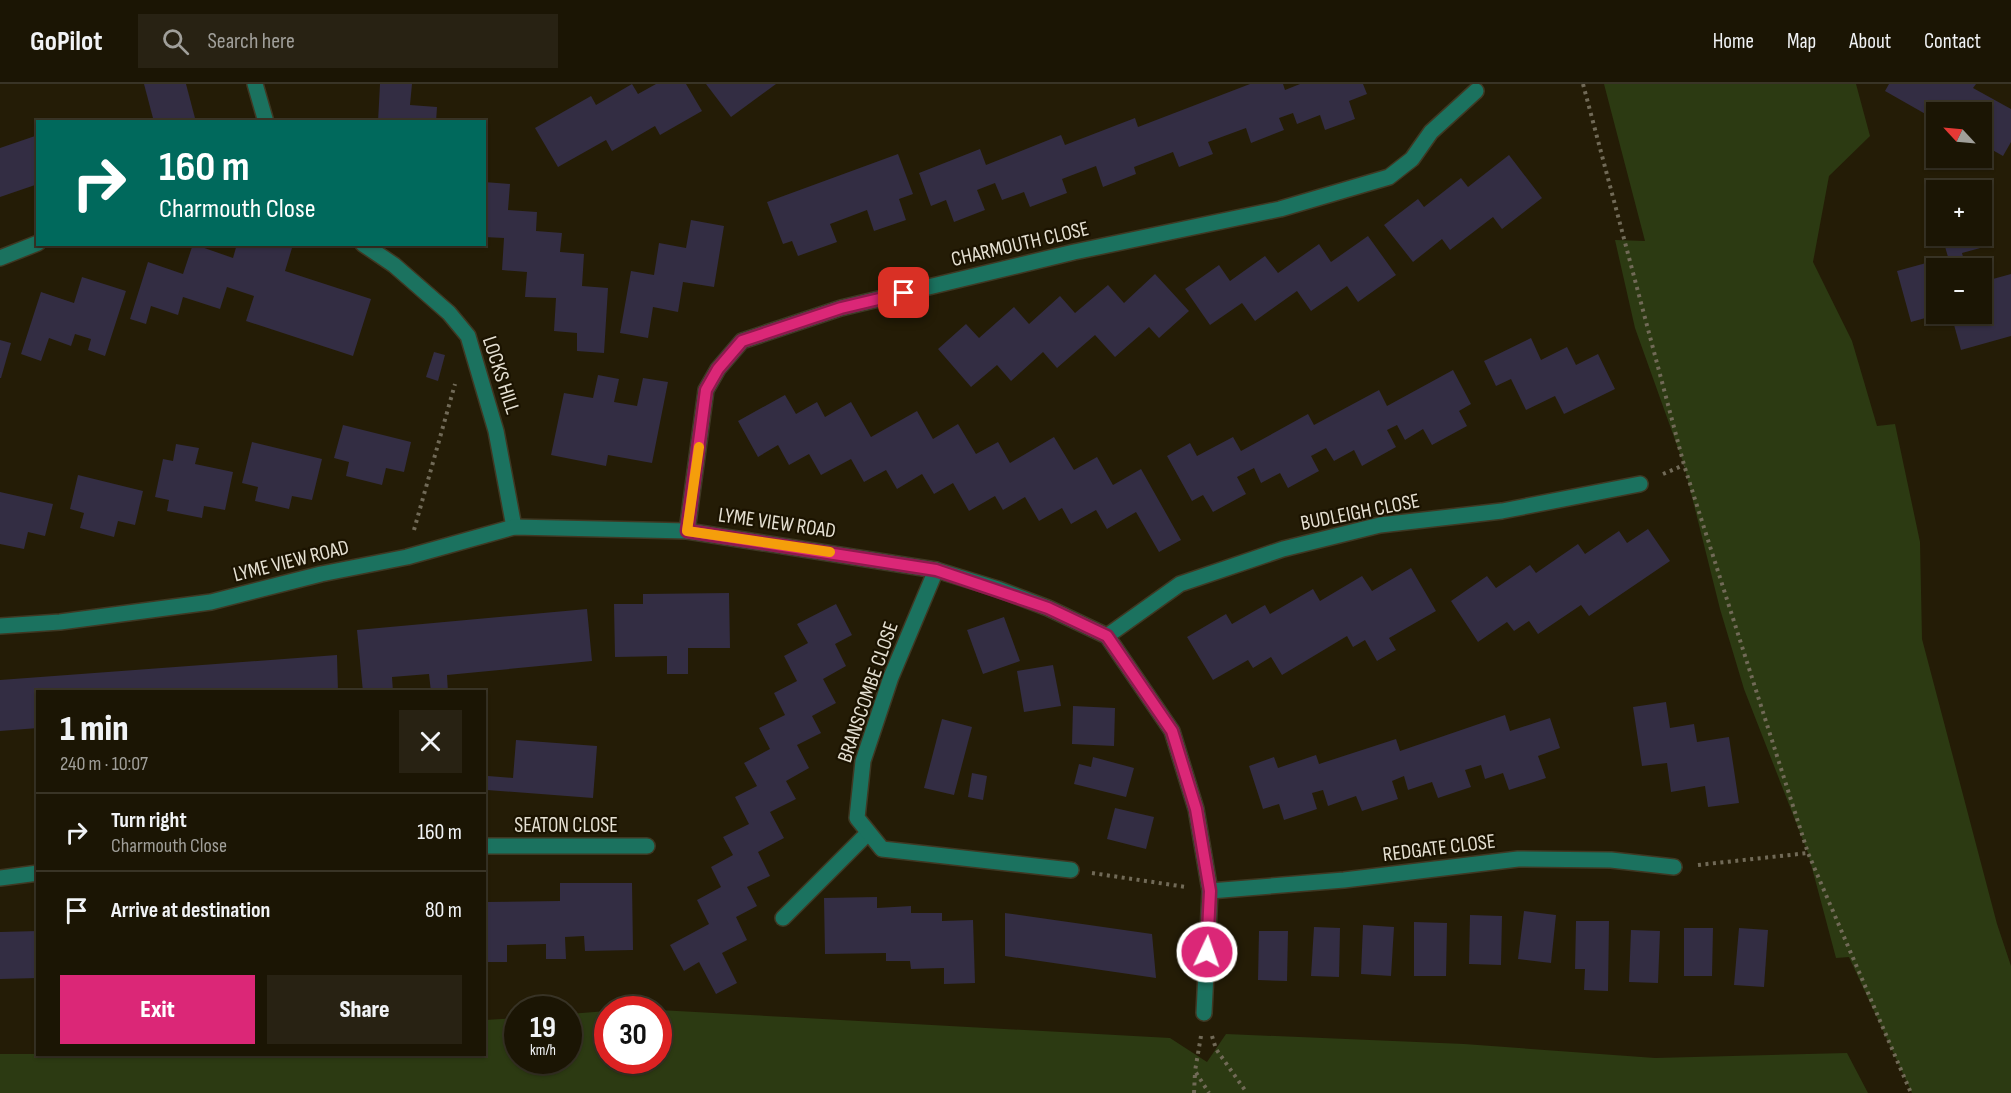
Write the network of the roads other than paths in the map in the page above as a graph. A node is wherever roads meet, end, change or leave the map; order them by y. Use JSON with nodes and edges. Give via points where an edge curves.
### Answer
{"nodes":[{"id":1,"x":255,"y":84,"type":"edge"},
{"id":2,"x":1476,"y":92,"type":"dead end"},
{"id":3,"x":265,"y":120,"type":"edge"},
{"id":4,"x":36,"y":244,"type":"edge"},
{"id":5,"x":366,"y":246,"type":"edge"},
{"id":6,"x":0,"y":258,"type":"edge"},
{"id":7,"x":1640,"y":484,"type":"dead end"},
{"id":8,"x":514,"y":527,"type":"junction"},
{"id":9,"x":687,"y":531,"type":"junction"},
{"id":10,"x":936,"y":570,"type":"junction"},
{"id":11,"x":0,"y":626,"type":"edge"},
{"id":12,"x":1107,"y":636,"type":"junction"},
{"id":13,"x":868,"y":833,"type":"junction"},
{"id":14,"x":486,"y":846,"type":"edge"},
{"id":15,"x":647,"y":846,"type":"dead end"},
{"id":16,"x":1674,"y":867,"type":"road end"},
{"id":17,"x":1071,"y":870,"type":"road end"},
{"id":18,"x":36,"y":873,"type":"edge"},
{"id":19,"x":0,"y":878,"type":"edge"},
{"id":20,"x":1210,"y":891,"type":"junction"},
{"id":21,"x":783,"y":918,"type":"dead end"},
{"id":22,"x":1204,"y":1013,"type":"road end"}],
"edges":[{"from":1,"to":3,"type":"street"},
{"from":2,"to":9,"type":"street","name":"CHARMOUTH CLOSE","via":[[1431,132],[1412,159],[1389,177],[1280,209],[1074,252],[841,308],[742,341],[706,390]]},
{"from":4,"to":6,"type":"street"},
{"from":5,"to":8,"type":"street","name":"LOCKS HILL","via":[[448,313],[468,336],[496,431]]},
{"from":7,"to":12,"type":"street","name":"BUDLEIGH CLOSE","via":[[1502,511],[1380,525],[1283,549],[1180,584]]},
{"from":8,"to":9,"type":"street","name":"LYME VIEW ROAD"},
{"from":8,"to":11,"type":"street","name":"LYME VIEW ROAD","via":[[211,602]]},
{"from":9,"to":10,"type":"street","name":"LYME VIEW ROAD"},
{"from":10,"to":12,"type":"street","name":"LYME VIEW ROAD","via":[[1038,604]]},
{"from":10,"to":13,"type":"street","name":"BRANSCOMBE CLOSE","via":[[891,677],[863,761],[857,818]]},
{"from":12,"to":20,"type":"street","via":[[1172,731],[1196,809]]},
{"from":13,"to":17,"type":"street","via":[[882,849]]},
{"from":13,"to":21,"type":"street"},
{"from":14,"to":15,"type":"street","name":"SEATON CLOSE"},
{"from":16,"to":20,"type":"street","name":"REDGATE CLOSE","via":[[1611,860],[1518,859]]},
{"from":18,"to":19,"type":"street"},
{"from":20,"to":22,"type":"street"}]}
